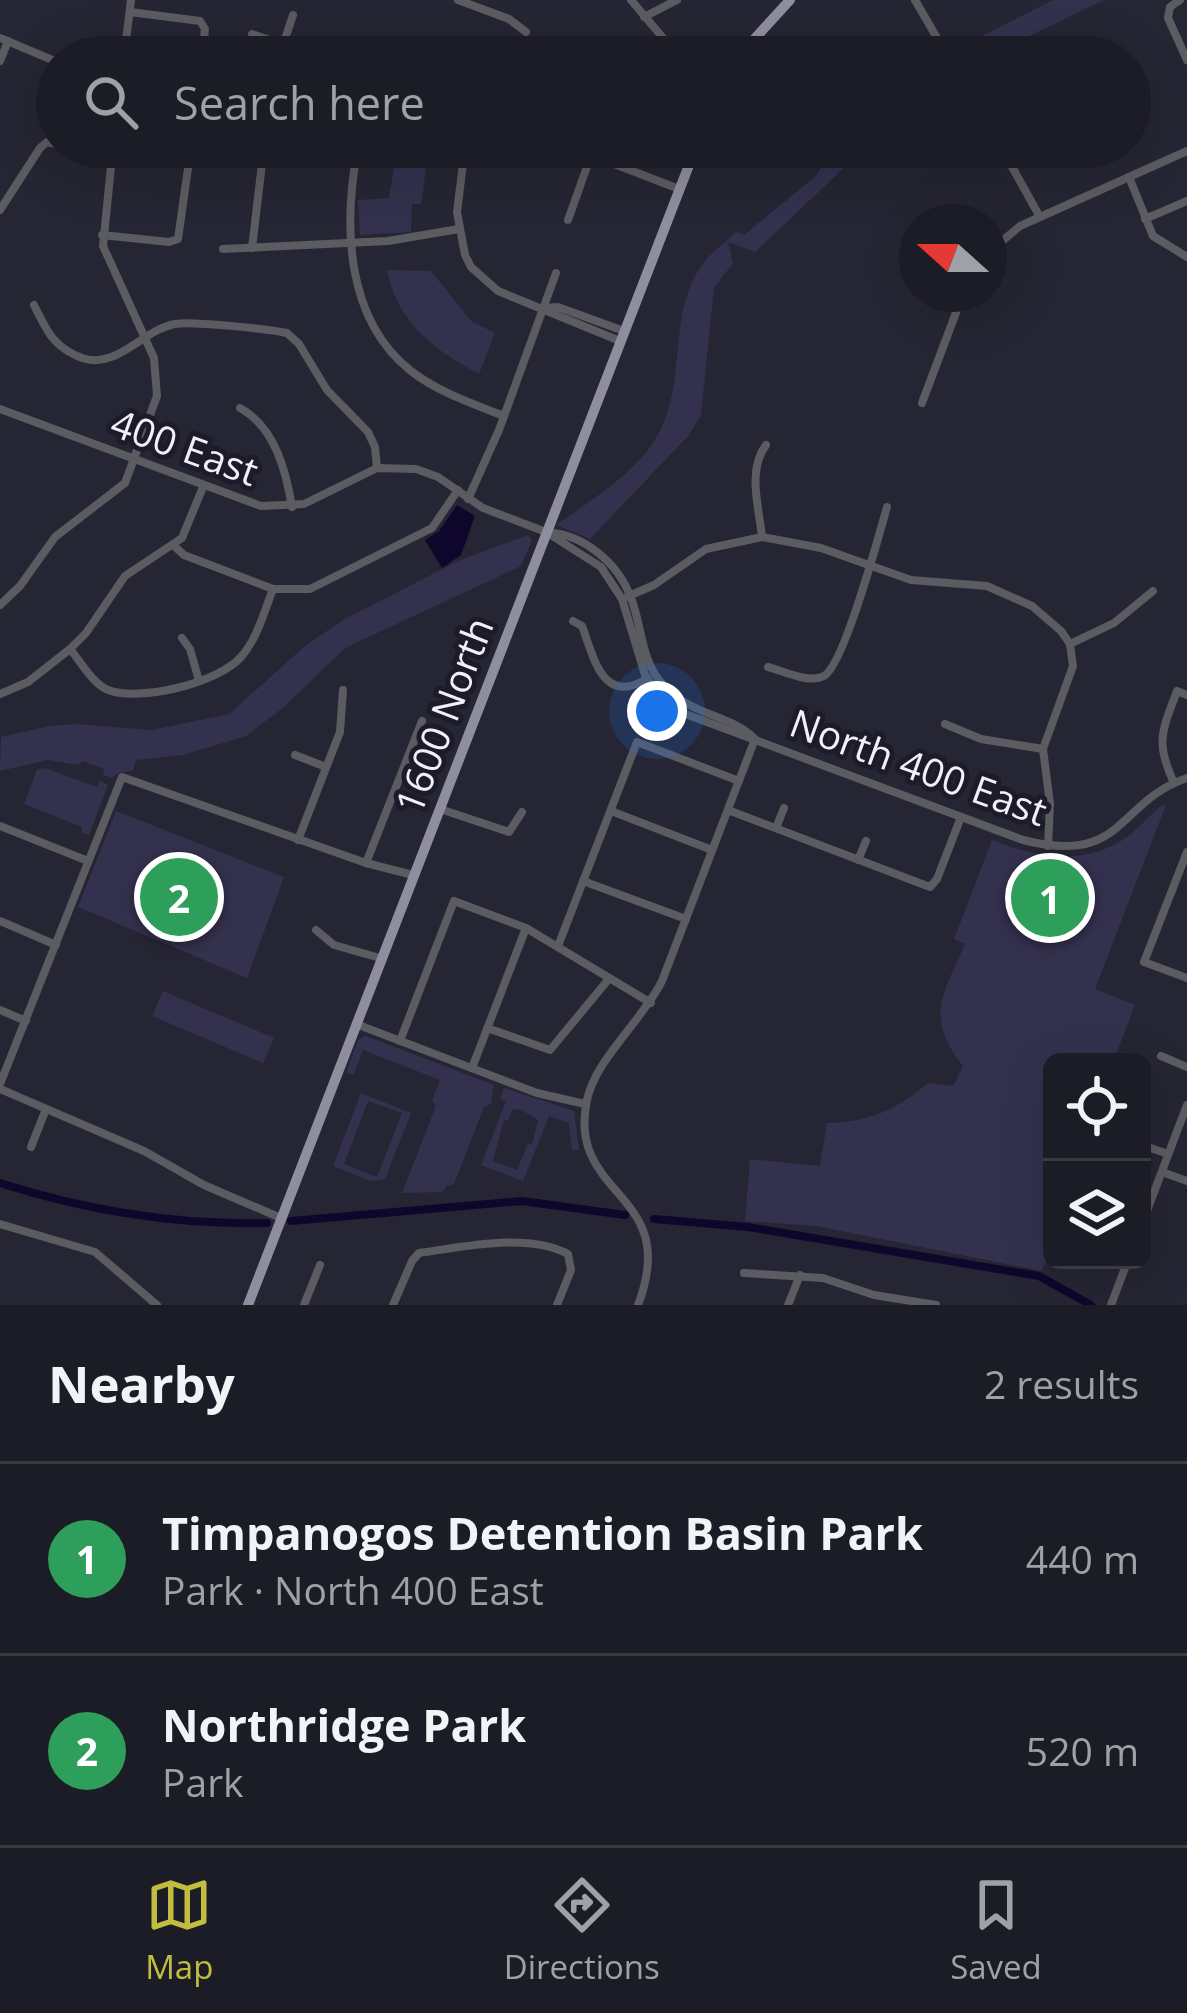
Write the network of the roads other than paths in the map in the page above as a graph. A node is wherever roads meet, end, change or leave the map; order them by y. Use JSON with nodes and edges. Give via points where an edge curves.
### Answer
{"nodes":[{"id":1,"x":131,"y":0,"type":"edge"},
{"id":2,"x":631,"y":0,"type":"edge"},
{"id":3,"x":677,"y":0,"type":"edge"},
{"id":4,"x":790,"y":0,"type":"edge"},
{"id":5,"x":915,"y":0,"type":"edge"},
{"id":6,"x":1180,"y":0,"type":"edge"},
{"id":7,"x":464,"y":1,"type":"edge"},
{"id":8,"x":130,"y":12,"type":"junction"},
{"id":9,"x":293,"y":15,"type":"dead end"},
{"id":10,"x":644,"y":17,"type":"junction"},
{"id":11,"x":526,"y":32,"type":"dead end"},
{"id":12,"x":252,"y":34,"type":"dead end"},
{"id":13,"x":127,"y":36,"type":"edge"},
{"id":14,"x":203,"y":36,"type":"edge"},
{"id":15,"x":258,"y":36,"type":"edge"},
{"id":16,"x":286,"y":36,"type":"edge"},
{"id":17,"x":661,"y":36,"type":"edge"},
{"id":18,"x":757,"y":36,"type":"edge"},
{"id":19,"x":936,"y":36,"type":"edge"},
{"id":20,"x":4,"y":39,"type":"edge"},
{"id":21,"x":36,"y":53,"type":"edge"},
{"id":22,"x":1187,"y":60,"type":"edge"},
{"id":23,"x":0,"y":61,"type":"edge"},
{"id":24,"x":1187,"y":151,"type":"edge"},
{"id":25,"x":36,"y":164,"type":"edge"},
{"id":26,"x":1151,"y":167,"type":"edge"},
{"id":27,"x":110,"y":168,"type":"edge"},
{"id":28,"x":188,"y":168,"type":"edge"},
{"id":29,"x":262,"y":168,"type":"edge"},
{"id":30,"x":356,"y":168,"type":"edge"},
{"id":31,"x":462,"y":168,"type":"edge"},
{"id":32,"x":587,"y":168,"type":"edge"},
{"id":33,"x":632,"y":168,"type":"edge"},
{"id":34,"x":688,"y":168,"type":"edge"},
{"id":35,"x":1012,"y":168,"type":"edge"},
{"id":36,"x":1149,"y":168,"type":"edge"},
{"id":37,"x":1129,"y":177,"type":"junction"},
{"id":38,"x":680,"y":189,"type":"junction"},
{"id":39,"x":1187,"y":201,"type":"edge"},
{"id":40,"x":0,"y":210,"type":"edge"},
{"id":41,"x":1040,"y":217,"type":"junction"},
{"id":42,"x":1145,"y":219,"type":"junction"},
{"id":43,"x":568,"y":220,"type":"dead end"},
{"id":44,"x":459,"y":229,"type":"junction"},
{"id":45,"x":102,"y":235,"type":"junction"},
{"id":46,"x":1007,"y":237,"type":"edge"},
{"id":47,"x":353,"y":240,"type":"junction"},
{"id":48,"x":252,"y":248,"type":"junction"},
{"id":49,"x":223,"y":249,"type":"dead end"},
{"id":50,"x":1187,"y":257,"type":"edge"},
{"id":51,"x":556,"y":274,"type":"dead end"},
{"id":52,"x":34,"y":305,"type":"dead end"},
{"id":53,"x":543,"y":308,"type":"junction"},
{"id":54,"x":956,"y":312,"type":"edge"},
{"id":55,"x":622,"y":336,"type":"junction"},
{"id":56,"x":145,"y":338,"type":"junction"},
{"id":57,"x":922,"y":403,"type":"dead end"},
{"id":58,"x":240,"y":408,"type":"dead end"},
{"id":59,"x":0,"y":409,"type":"edge"},
{"id":60,"x":504,"y":416,"type":"junction"},
{"id":61,"x":766,"y":445,"type":"dead end"},
{"id":62,"x":134,"y":460,"type":"junction"},
{"id":63,"x":377,"y":468,"type":"junction"},
{"id":64,"x":203,"y":487,"type":"junction"},
{"id":65,"x":458,"y":490,"type":"junction"},
{"id":66,"x":468,"y":499,"type":"junction"},
{"id":67,"x":292,"y":507,"type":"junction"},
{"id":68,"x":887,"y":507,"type":"dead end"},
{"id":69,"x":546,"y":532,"type":"junction"},
{"id":70,"x":762,"y":538,"type":"junction"},
{"id":71,"x":173,"y":545,"type":"junction"},
{"id":72,"x":869,"y":566,"type":"junction"},
{"id":73,"x":273,"y":590,"type":"junction"},
{"id":74,"x":1153,"y":591,"type":"dead end"},
{"id":75,"x":626,"y":597,"type":"junction"},
{"id":76,"x":0,"y":605,"type":"edge"},
{"id":77,"x":573,"y":621,"type":"dead end"},
{"id":78,"x":182,"y":638,"type":"dead end"},
{"id":79,"x":1070,"y":644,"type":"junction"},
{"id":80,"x":70,"y":649,"type":"junction"},
{"id":81,"x":768,"y":667,"type":"dead end"},
{"id":82,"x":650,"y":675,"type":"junction"},
{"id":83,"x":199,"y":681,"type":"junction"},
{"id":84,"x":344,"y":690,"type":"dead end"},
{"id":85,"x":1182,"y":693,"type":"edge"},
{"id":86,"x":0,"y":694,"type":"edge"},
{"id":87,"x":422,"y":721,"type":"dead end"},
{"id":88,"x":945,"y":724,"type":"dead end"},
{"id":89,"x":754,"y":739,"type":"junction"},
{"id":90,"x":1043,"y":749,"type":"junction"},
{"id":91,"x":295,"y":755,"type":"dead end"},
{"id":92,"x":326,"y":766,"type":"junction"},
{"id":93,"x":1187,"y":778,"type":"edge"},
{"id":94,"x":739,"y":781,"type":"junction"},
{"id":95,"x":1174,"y":783,"type":"junction"},
{"id":96,"x":439,"y":808,"type":"junction"},
{"id":97,"x":784,"y":808,"type":"dead end"},
{"id":98,"x":728,"y":809,"type":"junction"},
{"id":99,"x":610,"y":811,"type":"junction"},
{"id":100,"x":522,"y":812,"type":"dead end"},
{"id":101,"x":961,"y":817,"type":"junction"},
{"id":102,"x":0,"y":826,"type":"edge"},
{"id":103,"x":776,"y":828,"type":"junction"},
{"id":104,"x":298,"y":839,"type":"junction"},
{"id":105,"x":866,"y":841,"type":"dead end"},
{"id":106,"x":1048,"y":845,"type":"junction"},
{"id":107,"x":712,"y":850,"type":"junction"},
{"id":108,"x":1187,"y":852,"type":"edge"},
{"id":109,"x":858,"y":860,"type":"junction"},
{"id":110,"x":88,"y":862,"type":"junction"},
{"id":111,"x":366,"y":863,"type":"junction"},
{"id":112,"x":413,"y":875,"type":"junction"},
{"id":113,"x":584,"y":881,"type":"junction"},
{"id":114,"x":686,"y":919,"type":"junction"},
{"id":115,"x":0,"y":921,"type":"edge"},
{"id":116,"x":526,"y":928,"type":"junction"},
{"id":117,"x":316,"y":930,"type":"dead end"},
{"id":118,"x":56,"y":946,"type":"junction"},
{"id":119,"x":558,"y":946,"type":"junction"},
{"id":120,"x":380,"y":958,"type":"junction"},
{"id":121,"x":1187,"y":978,"type":"edge"},
{"id":122,"x":608,"y":980,"type":"junction"},
{"id":123,"x":651,"y":1003,"type":"junction"},
{"id":124,"x":0,"y":1010,"type":"edge"},
{"id":125,"x":26,"y":1021,"type":"junction"},
{"id":126,"x":355,"y":1023,"type":"junction"},
{"id":127,"x":488,"y":1028,"type":"junction"},
{"id":128,"x":400,"y":1041,"type":"junction"},
{"id":129,"x":1161,"y":1056,"type":"dead end"},
{"id":130,"x":1187,"y":1066,"type":"edge"},
{"id":131,"x":472,"y":1068,"type":"junction"},
{"id":132,"x":0,"y":1087,"type":"edge"},
{"id":133,"x":586,"y":1104,"type":"junction"},
{"id":134,"x":1187,"y":1105,"type":"edge"},
{"id":135,"x":46,"y":1109,"type":"junction"},
{"id":136,"x":31,"y":1147,"type":"dead end"},
{"id":137,"x":1151,"y":1147,"type":"edge"},
{"id":138,"x":1168,"y":1154,"type":"junction"},
{"id":139,"x":1162,"y":1172,"type":"junction"},
{"id":140,"x":1187,"y":1181,"type":"edge"},
{"id":141,"x":1151,"y":1201,"type":"edge"},
{"id":142,"x":280,"y":1218,"type":"junction"},
{"id":143,"x":0,"y":1224,"type":"edge"},
{"id":144,"x":320,"y":1265,"type":"dead end"},
{"id":145,"x":1125,"y":1269,"type":"edge"},
{"id":146,"x":744,"y":1273,"type":"dead end"},
{"id":147,"x":800,"y":1275,"type":"junction"},
{"id":148,"x":872,"y":1300,"type":"edge"},
{"id":149,"x":158,"y":1305,"type":"edge"},
{"id":150,"x":248,"y":1305,"type":"edge"},
{"id":151,"x":304,"y":1305,"type":"edge"},
{"id":152,"x":393,"y":1305,"type":"edge"},
{"id":153,"x":557,"y":1305,"type":"edge"},
{"id":154,"x":638,"y":1305,"type":"edge"},
{"id":155,"x":788,"y":1305,"type":"edge"},
{"id":156,"x":936,"y":1305,"type":"edge"},
{"id":157,"x":1111,"y":1305,"type":"edge"}],
"edges":[{"from":1,"to":8,"type":"street"},
{"from":2,"to":10,"type":"street"},
{"from":3,"to":10,"type":"street"},
{"from":4,"to":18,"type":"main road"},
{"from":5,"to":19,"type":"street"},
{"from":6,"to":22,"type":"street","via":[[1168,18]]},
{"from":7,"to":11,"type":"street"},
{"from":8,"to":13,"type":"street"},
{"from":8,"to":14,"type":"street","via":[[204,24]]},
{"from":9,"to":16,"type":"street"},
{"from":10,"to":17,"type":"street"},
{"from":12,"to":15,"type":"street"},
{"from":20,"to":21,"type":"street"},
{"from":20,"to":23,"type":"street"},
{"from":24,"to":26,"type":"street"},
{"from":25,"to":40,"type":"street"},
{"from":27,"to":45,"type":"street"},
{"from":28,"to":45,"type":"street","via":[[175,242]]},
{"from":29,"to":48,"type":"street"},
{"from":30,"to":47,"type":"street"},
{"from":31,"to":44,"type":"street"},
{"from":32,"to":43,"type":"street"},
{"from":33,"to":38,"type":"street"},
{"from":34,"to":38,"type":"main road","name":"1600 North"},
{"from":35,"to":41,"type":"street"},
{"from":36,"to":37,"type":"street"},
{"from":37,"to":41,"type":"street"},
{"from":37,"to":42,"type":"street"},
{"from":38,"to":55,"type":"main road","name":"1600 North"},
{"from":39,"to":42,"type":"street"},
{"from":41,"to":46,"type":"street"},
{"from":42,"to":50,"type":"street","via":[[1159,243]]},
{"from":44,"to":47,"type":"street"},
{"from":44,"to":53,"type":"street","via":[[481,278]]},
{"from":45,"to":56,"type":"street"},
{"from":47,"to":48,"type":"street"},
{"from":47,"to":60,"type":"street","via":[[360,302],[393,356],[430,383]]},
{"from":48,"to":49,"type":"street"},
{"from":51,"to":53,"type":"street"},
{"from":52,"to":56,"type":"street","via":[[52,342],[94,362]]},
{"from":53,"to":55,"type":"street"},
{"from":53,"to":60,"type":"street"},
{"from":54,"to":57,"type":"street"},
{"from":55,"to":69,"type":"main road","name":"1600 North"},
{"from":56,"to":62,"type":"street","via":[[158,382]]},
{"from":56,"to":63,"type":"street","via":[[176,324],[287,333],[368,432]]},
{"from":58,"to":67,"type":"street","via":[[278,454]]},
{"from":59,"to":62,"type":"street","name":"400 East"},
{"from":60,"to":66,"type":"street"},
{"from":61,"to":70,"type":"street","via":[[756,470]]},
{"from":62,"to":64,"type":"street","name":"400 East"},
{"from":62,"to":76,"type":"street","via":[[119,490],[62,530]]},
{"from":63,"to":65,"type":"street","via":[[416,469]]},
{"from":63,"to":67,"type":"street","name":"400 East"},
{"from":64,"to":67,"type":"street","name":"400 East"},
{"from":64,"to":71,"type":"street"},
{"from":65,"to":66,"type":"street"},
{"from":65,"to":73,"type":"street","via":[[425,532],[310,589]]},
{"from":66,"to":69,"type":"street"},
{"from":68,"to":72,"type":"street"},
{"from":69,"to":75,"type":"street","via":[[602,567]]},
{"from":69,"to":96,"type":"main road","name":"1600 North"},
{"from":70,"to":72,"type":"street"},
{"from":70,"to":75,"type":"street","via":[[706,549]]},
{"from":71,"to":73,"type":"street"},
{"from":71,"to":80,"type":"street","via":[[117,584]]},
{"from":72,"to":79,"type":"street","via":[[911,580],[988,586],[1050,618]]},
{"from":72,"to":81,"type":"street","via":[[826,675]]},
{"from":73,"to":83,"type":"street","via":[[239,660]]},
{"from":74,"to":79,"type":"street"},
{"from":75,"to":82,"type":"street","via":[[637,656]]},
{"from":77,"to":82,"type":"street","via":[[602,677],[633,687]]},
{"from":78,"to":83,"type":"street"},
{"from":79,"to":90,"type":"street","via":[[1072,670]]},
{"from":80,"to":83,"type":"street","via":[[110,691],[158,692]]},
{"from":80,"to":86,"type":"street"},
{"from":82,"to":89,"type":"street","via":[[680,712]]},
{"from":84,"to":92,"type":"street"},
{"from":85,"to":95,"type":"street","via":[[1160,735]]},
{"from":87,"to":111,"type":"street"},
{"from":88,"to":90,"type":"street"},
{"from":89,"to":94,"type":"street"},
{"from":89,"to":101,"type":"street","name":"North 400 East"},
{"from":90,"to":106,"type":"street"},
{"from":91,"to":92,"type":"street"},
{"from":92,"to":104,"type":"street"},
{"from":93,"to":95,"type":"street","name":"North 400 East"},
{"from":94,"to":98,"type":"street"},
{"from":94,"to":99,"type":"street","via":[[637,742]]},
{"from":95,"to":106,"type":"street","name":"North 400 East","via":[[1112,833]]},
{"from":96,"to":100,"type":"street","via":[[509,832]]},
{"from":96,"to":112,"type":"main road","name":"1600 North"},
{"from":97,"to":103,"type":"street"},
{"from":98,"to":103,"type":"street"},
{"from":98,"to":107,"type":"street"},
{"from":99,"to":107,"type":"street"},
{"from":99,"to":113,"type":"street"},
{"from":101,"to":106,"type":"street","name":"North 400 East"},
{"from":101,"to":109,"type":"street","via":[[930,887]]},
{"from":102,"to":110,"type":"street"},
{"from":103,"to":109,"type":"street"},
{"from":104,"to":110,"type":"street","via":[[122,777]]},
{"from":104,"to":111,"type":"street"},
{"from":105,"to":109,"type":"street"},
{"from":107,"to":114,"type":"street"},
{"from":108,"to":121,"type":"street","via":[[1144,962]]},
{"from":110,"to":118,"type":"street"},
{"from":111,"to":112,"type":"street"},
{"from":112,"to":120,"type":"main road","name":"1600 North"},
{"from":113,"to":114,"type":"street"},
{"from":113,"to":119,"type":"street"},
{"from":114,"to":123,"type":"street"},
{"from":115,"to":118,"type":"street"},
{"from":116,"to":119,"type":"street"},
{"from":116,"to":127,"type":"street"},
{"from":116,"to":128,"type":"street","via":[[454,901]]},
{"from":117,"to":120,"type":"street","via":[[334,945]]},
{"from":118,"to":125,"type":"street"},
{"from":119,"to":122,"type":"street"},
{"from":120,"to":126,"type":"main road","name":"1600 North"},
{"from":122,"to":123,"type":"street"},
{"from":122,"to":127,"type":"street","via":[[550,1050]]},
{"from":123,"to":133,"type":"street","via":[[600,1070]]},
{"from":124,"to":125,"type":"street"},
{"from":125,"to":132,"type":"street"},
{"from":126,"to":128,"type":"street"},
{"from":126,"to":142,"type":"main road","name":"1600 North"},
{"from":127,"to":131,"type":"street"},
{"from":128,"to":131,"type":"street"},
{"from":129,"to":130,"type":"street"},
{"from":131,"to":133,"type":"street"},
{"from":132,"to":135,"type":"street"},
{"from":133,"to":154,"type":"street","via":[[590,1153],[647,1234],[651,1257]]},
{"from":134,"to":138,"type":"street"},
{"from":135,"to":136,"type":"street"},
{"from":135,"to":142,"type":"street"},
{"from":137,"to":138,"type":"street"},
{"from":138,"to":139,"type":"street"},
{"from":139,"to":140,"type":"street"},
{"from":139,"to":141,"type":"street"},
{"from":142,"to":150,"type":"main road","name":"1600 North"},
{"from":143,"to":149,"type":"street","via":[[95,1252]]},
{"from":144,"to":151,"type":"street"},
{"from":145,"to":157,"type":"street"},
{"from":146,"to":147,"type":"street"},
{"from":147,"to":148,"type":"street","via":[[840,1282]]},
{"from":147,"to":155,"type":"street"},
{"from":148,"to":156,"type":"street"},
{"from":152,"to":153,"type":"street","via":[[415,1256],[512,1243],[570,1257]]}]}
